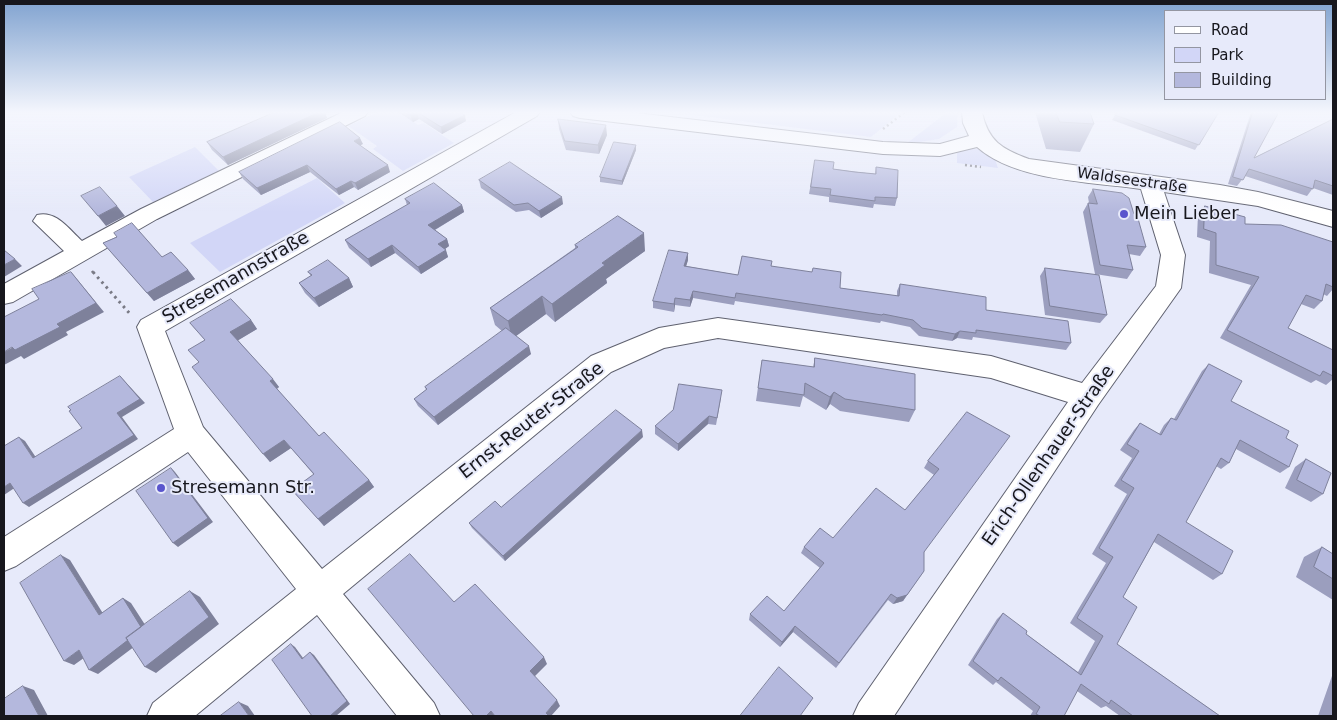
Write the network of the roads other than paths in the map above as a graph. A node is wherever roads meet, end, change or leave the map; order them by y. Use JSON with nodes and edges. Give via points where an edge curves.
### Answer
{"nodes":[{"id":1,"x":289,"y":146,"type":"edge"},
{"id":2,"x":471,"y":146,"type":"edge"},
{"id":3,"x":864,"y":146,"type":"edge"},
{"id":4,"x":957,"y":146,"type":"edge"},
{"id":5,"x":989,"y":146,"type":"edge"},
{"id":6,"x":1150,"y":183,"type":"junction"},
{"id":7,"x":1333,"y":219,"type":"edge"},
{"id":8,"x":45,"y":221,"type":"dead end"},
{"id":9,"x":79,"y":251,"type":"junction"},
{"id":10,"x":4,"y":295,"type":"edge"},
{"id":11,"x":1088,"y":397,"type":"junction"},
{"id":12,"x":191,"y":434,"type":"junction"},
{"id":13,"x":4,"y":555,"type":"edge"},
{"id":14,"x":321,"y":591,"type":"junction"},
{"id":15,"x":166,"y":716,"type":"edge"},
{"id":16,"x":421,"y":716,"type":"edge"},
{"id":17,"x":872,"y":716,"type":"edge"}],
"edges":[{"from":1,"to":9,"type":"street"},
{"from":2,"to":12,"type":"street","name":"Stresemannstraße","via":[[150,327]]},
{"from":3,"to":4,"type":"street","via":[[940,150]]},
{"from":5,"to":6,"type":"street","name":"Waldseestraße","via":[[1014,162],[1032,167]]},
{"from":6,"to":7,"type":"street","name":"Waldseestraße","via":[[1258,199]]},
{"from":6,"to":11,"type":"street","name":"Erich-Ollenhauer-Straße","via":[[1173,255],[1168,288]]},
{"from":8,"to":9,"type":"street"},
{"from":9,"to":10,"type":"street"},
{"from":11,"to":14,"type":"street","name":"Ernst-Reuter-Straße","via":[[991,367],[718,328],[659,338],[601,364]]},
{"from":11,"to":17,"type":"street","name":"Erich-Ollenhauer-Straße"},
{"from":12,"to":13,"type":"street"},
{"from":12,"to":14,"type":"street","name":"Stresemannstraße"},
{"from":14,"to":15,"type":"street","name":"Ernst-Reuter-Straße"},
{"from":14,"to":16,"type":"street","name":"Stresemannstraße"}]}
